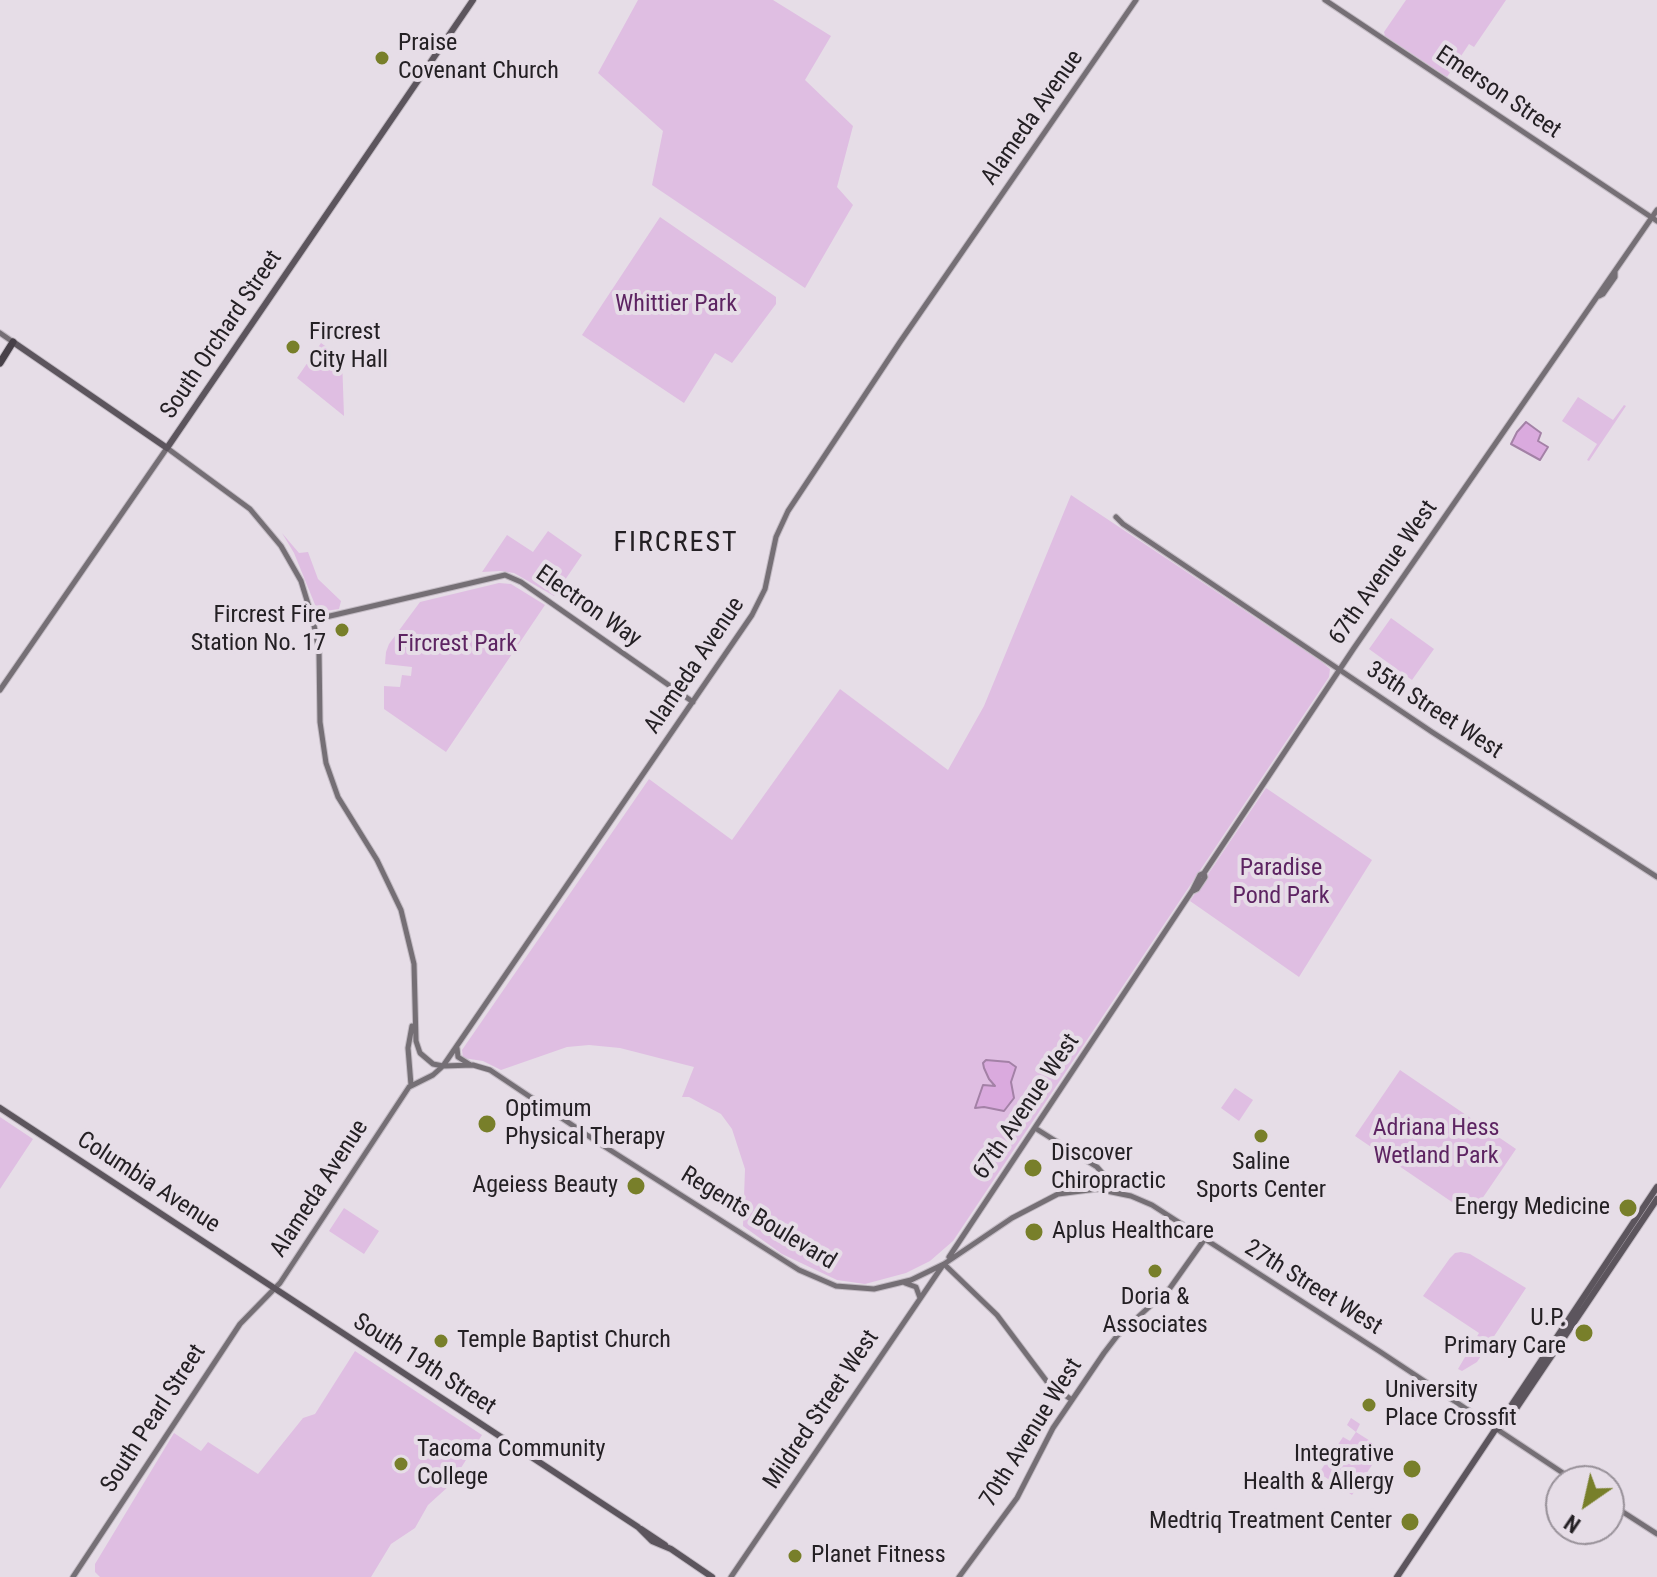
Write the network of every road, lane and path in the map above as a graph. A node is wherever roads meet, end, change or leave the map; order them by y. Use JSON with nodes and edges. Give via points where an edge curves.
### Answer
{"nodes":[{"id":1,"x":473,"y":0,"type":"edge"},
{"id":2,"x":1136,"y":0,"type":"edge"},
{"id":3,"x":1325,"y":0,"type":"edge"},
{"id":4,"x":1657,"y":210,"type":"edge"},
{"id":5,"x":1654,"y":219,"type":"edge"},
{"id":6,"x":0,"y":333,"type":"edge"},
{"id":7,"x":13,"y":342,"type":"junction"},
{"id":8,"x":0,"y":350,"type":"edge"},
{"id":9,"x":0,"y":363,"type":"edge"},
{"id":10,"x":167,"y":448,"type":"junction"},
{"id":11,"x":1116,"y":517,"type":"dead end"},
{"id":12,"x":313,"y":620,"type":"junction"},
{"id":13,"x":1339,"y":670,"type":"junction"},
{"id":14,"x":0,"y":690,"type":"edge"},
{"id":15,"x":693,"y":702,"type":"junction"},
{"id":16,"x":1657,"y":877,"type":"edge"},
{"id":17,"x":416,"y":1009,"type":"junction"},
{"id":18,"x":457,"y":1047,"type":"junction"},
{"id":19,"x":473,"y":1065,"type":"junction"},
{"id":20,"x":443,"y":1066,"type":"junction"},
{"id":21,"x":411,"y":1085,"type":"junction"},
{"id":22,"x":0,"y":1108,"type":"edge"},
{"id":23,"x":1035,"y":1128,"type":"junction"},
{"id":24,"x":1657,"y":1187,"type":"edge"},
{"id":25,"x":1108,"y":1189,"type":"junction"},
{"id":26,"x":1657,"y":1199,"type":"edge"},
{"id":27,"x":1204,"y":1240,"type":"junction"},
{"id":28,"x":944,"y":1264,"type":"junction"},
{"id":29,"x":904,"y":1283,"type":"junction"},
{"id":30,"x":276,"y":1289,"type":"junction"},
{"id":31,"x":920,"y":1298,"type":"junction"},
{"id":32,"x":1072,"y":1400,"type":"junction"},
{"id":33,"x":1497,"y":1429,"type":"junction"},
{"id":34,"x":1551,"y":1465,"type":"edge"},
{"id":35,"x":1625,"y":1513,"type":"edge"},
{"id":36,"x":1657,"y":1534,"type":"edge"},
{"id":37,"x":73,"y":1577,"type":"edge"},
{"id":38,"x":712,"y":1577,"type":"edge"},
{"id":39,"x":731,"y":1577,"type":"edge"},
{"id":40,"x":959,"y":1577,"type":"edge"},
{"id":41,"x":1397,"y":1577,"type":"edge"}],
"edges":[{"from":1,"to":10,"type":"main road","name":"South Orchard Street"},
{"from":2,"to":15,"type":"street","name":"Alameda Avenue","via":[[788,511],[760,602]]},
{"from":3,"to":5,"type":"street","name":"Emerson Street"},
{"from":4,"to":5,"type":"street","name":"67th Avenue West"},
{"from":5,"to":13,"type":"street","name":"67th Avenue West"},
{"from":6,"to":7,"type":"street"},
{"from":7,"to":8,"type":"highway"},
{"from":7,"to":9,"type":"highway"},
{"from":7,"to":10,"type":"main road"},
{"from":10,"to":12,"type":"street","via":[[238,498],[271,532],[301,581]]},
{"from":10,"to":14,"type":"street","name":"South Orchard Street"},
{"from":11,"to":13,"type":"street","name":"35th Street West"},
{"from":12,"to":15,"type":"street","name":"Electron Way","via":[[505,575]]},
{"from":12,"to":17,"type":"street","via":[[326,763],[338,797],[396,898],[414,964]]},
{"from":13,"to":16,"type":"street","name":"35th Street West"},
{"from":13,"to":23,"type":"street","name":"67th Avenue West"},
{"from":15,"to":18,"type":"street","name":"Alameda Avenue"},
{"from":17,"to":20,"type":"street","via":[[418,1049]]},
{"from":17,"to":21,"type":"street","via":[[408,1048]]},
{"from":18,"to":19,"type":"street","via":[[458,1057]]},
{"from":18,"to":20,"type":"street","name":"Alameda Avenue"},
{"from":19,"to":20,"type":"street","name":"Regents Boulevard"},
{"from":19,"to":29,"type":"street","name":"Regents Boulevard","via":[[490,1070],[815,1279],[854,1289]]},
{"from":20,"to":21,"type":"street","name":"Alameda Avenue"},
{"from":21,"to":30,"type":"street","name":"Alameda Avenue"},
{"from":22,"to":30,"type":"main road","name":"Columbia Avenue"},
{"from":23,"to":25,"type":"street","via":[[1097,1167]]},
{"from":23,"to":28,"type":"street","name":"67th Avenue West"},
{"from":24,"to":33,"type":"main road"},
{"from":25,"to":27,"type":"street","name":"27th Street West","via":[[1152,1205]]},
{"from":25,"to":28,"type":"street","name":"Regents Boulevard","via":[[1042,1200]]},
{"from":26,"to":33,"type":"main road","via":[[1514,1412]]},
{"from":27,"to":32,"type":"street","name":"70th Avenue West","via":[[1170,1288],[1112,1342]]},
{"from":27,"to":33,"type":"street","name":"27th Street West"},
{"from":28,"to":29,"type":"street","name":"Regents Boulevard"},
{"from":28,"to":31,"type":"street","name":"Mildred Street West"},
{"from":28,"to":32,"type":"street","via":[[992,1309],[1048,1383]]},
{"from":29,"to":31,"type":"street","via":[[916,1287]]},
{"from":30,"to":37,"type":"street","name":"South Pearl Street","via":[[240,1324]]},
{"from":30,"to":38,"type":"main road","name":"South 19th Street"},
{"from":31,"to":39,"type":"street","name":"Mildred Street West"},
{"from":32,"to":40,"type":"street","name":"70th Avenue West","via":[[1017,1498]]},
{"from":33,"to":34,"type":"street","name":"27th Street West"},
{"from":33,"to":41,"type":"main road"},
{"from":35,"to":36,"type":"street"}]}
